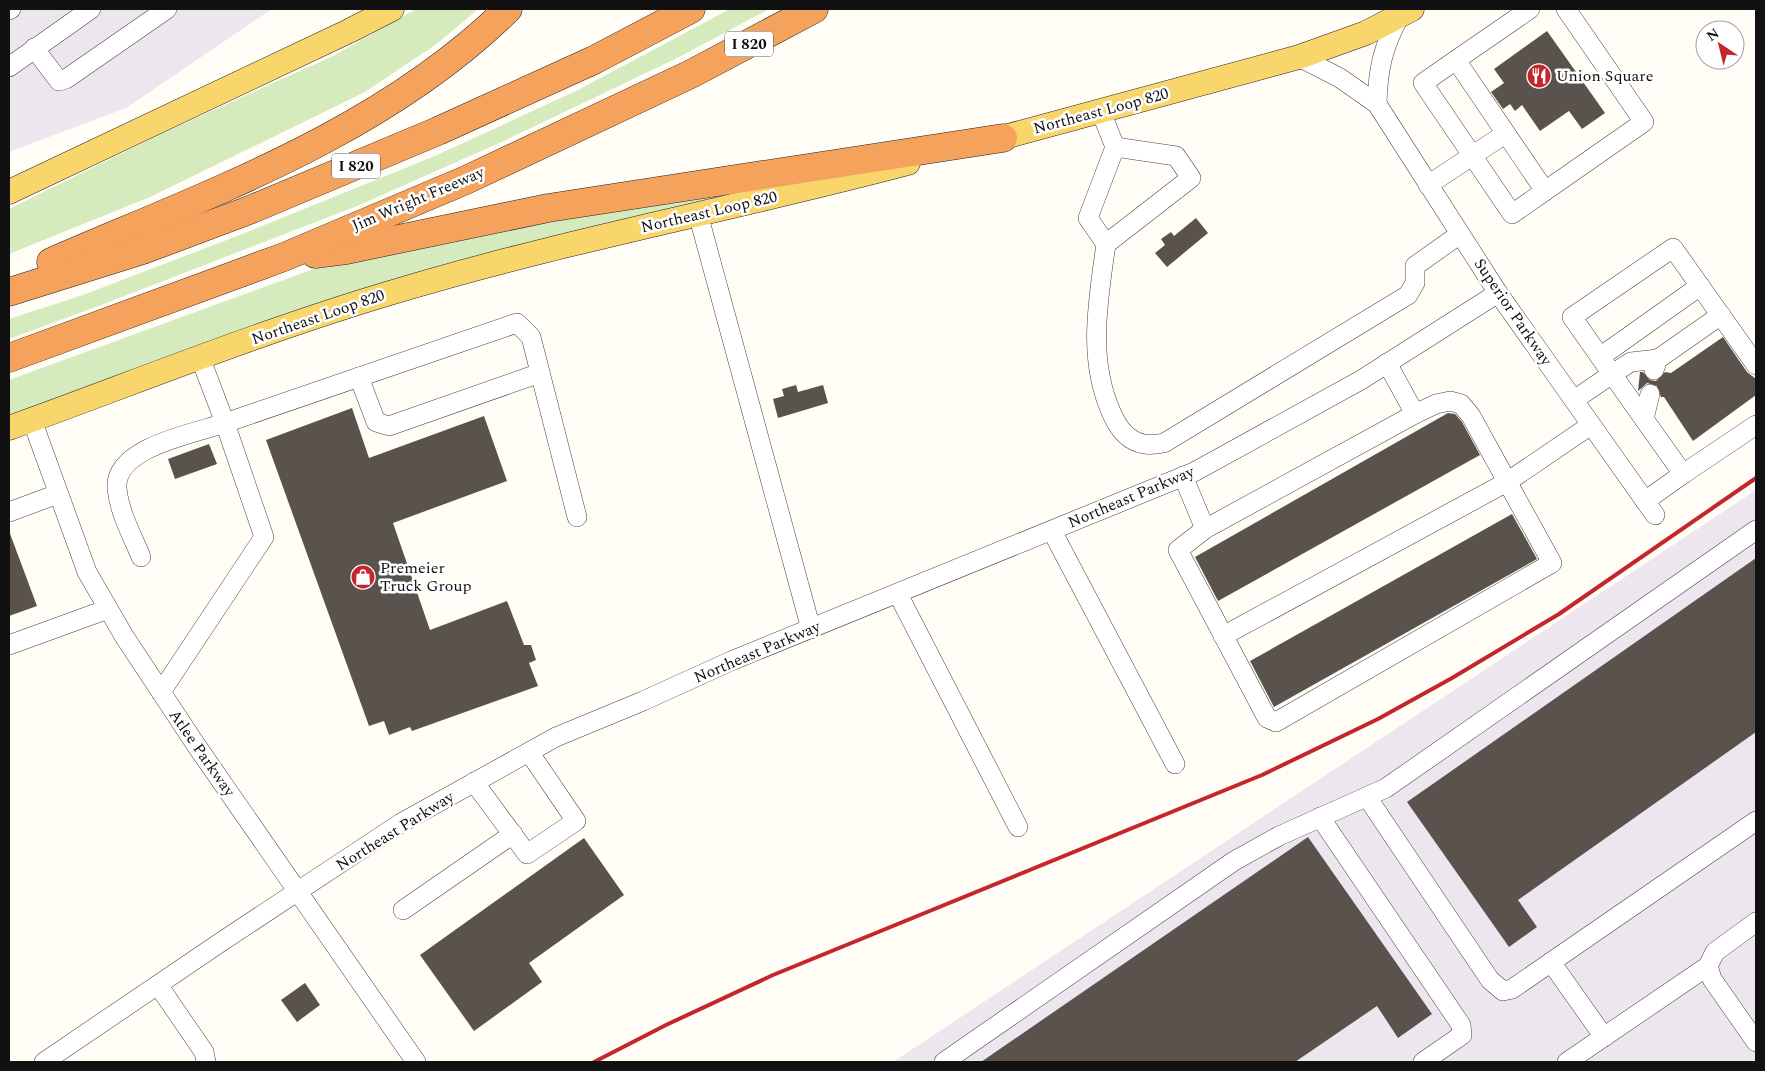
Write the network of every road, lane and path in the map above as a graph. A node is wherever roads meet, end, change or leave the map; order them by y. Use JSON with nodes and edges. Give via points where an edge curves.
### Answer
{"nodes":[{"id":1,"x":91,"y":9,"type":"edge"},
{"id":2,"x":167,"y":9,"type":"edge"},
{"id":3,"x":392,"y":9,"type":"edge"},
{"id":4,"x":508,"y":9,"type":"edge"},
{"id":5,"x":691,"y":9,"type":"edge"},
{"id":6,"x":814,"y":9,"type":"edge"},
{"id":7,"x":1530,"y":9,"type":"edge"},
{"id":8,"x":1566,"y":9,"type":"edge"},
{"id":9,"x":1406,"y":12,"type":"edge"},
{"id":10,"x":34,"y":48,"type":"junction"},
{"id":11,"x":1299,"y":57,"type":"junction"},
{"id":12,"x":1456,"y":60,"type":"junction"},
{"id":13,"x":9,"y":66,"type":"edge"},
{"id":14,"x":1377,"y":104,"type":"junction"},
{"id":15,"x":1101,"y":112,"type":"junction"},
{"id":16,"x":1505,"y":134,"type":"junction"},
{"id":17,"x":1002,"y":138,"type":"junction"},
{"id":18,"x":1115,"y":147,"type":"junction"},
{"id":19,"x":1472,"y":156,"type":"junction"},
{"id":20,"x":1428,"y":185,"type":"junction"},
{"id":21,"x":1545,"y":191,"type":"junction"},
{"id":22,"x":9,"y":192,"type":"edge"},
{"id":23,"x":698,"y":214,"type":"junction"},
{"id":24,"x":1460,"y":234,"type":"junction"},
{"id":25,"x":1106,"y":244,"type":"junction"},
{"id":26,"x":284,"y":257,"type":"junction"},
{"id":27,"x":9,"y":285,"type":"edge"},
{"id":28,"x":1700,"y":286,"type":"junction"},
{"id":29,"x":9,"y":292,"type":"edge"},
{"id":30,"x":1498,"y":293,"type":"junction"},
{"id":31,"x":1721,"y":314,"type":"junction"},
{"id":32,"x":200,"y":357,"type":"junction"},
{"id":33,"x":1600,"y":357,"type":"junction"},
{"id":34,"x":9,"y":358,"type":"edge"},
{"id":35,"x":1387,"y":363,"type":"junction"},
{"id":36,"x":1756,"y":365,"type":"edge"},
{"id":37,"x":540,"y":373,"type":"junction"},
{"id":38,"x":1612,"y":374,"type":"junction"},
{"id":39,"x":359,"y":377,"type":"junction"},
{"id":40,"x":1650,"y":394,"type":"dead end"},
{"id":41,"x":1574,"y":400,"type":"junction"},
{"id":42,"x":1415,"y":414,"type":"junction"},
{"id":43,"x":1644,"y":419,"type":"junction"},
{"id":44,"x":32,"y":420,"type":"junction"},
{"id":45,"x":225,"y":423,"type":"junction"},
{"id":46,"x":1591,"y":425,"type":"junction"},
{"id":47,"x":1756,"y":425,"type":"edge"},
{"id":48,"x":9,"y":428,"type":"edge"},
{"id":49,"x":1683,"y":474,"type":"junction"},
{"id":50,"x":1183,"y":476,"type":"junction"},
{"id":51,"x":1507,"y":482,"type":"junction"},
{"id":52,"x":58,"y":494,"type":"junction"},
{"id":53,"x":9,"y":512,"type":"edge"},
{"id":54,"x":577,"y":517,"type":"dead end"},
{"id":55,"x":1205,"y":529,"type":"junction"},
{"id":56,"x":1756,"y":530,"type":"edge"},
{"id":57,"x":1052,"y":531,"type":"junction"},
{"id":58,"x":141,"y":557,"type":"dead end"},
{"id":59,"x":898,"y":594,"type":"junction"},
{"id":60,"x":108,"y":609,"type":"junction"},
{"id":61,"x":811,"y":629,"type":"junction"},
{"id":62,"x":1223,"y":636,"type":"junction"},
{"id":63,"x":9,"y":645,"type":"edge"},
{"id":64,"x":161,"y":692,"type":"junction"},
{"id":65,"x":530,"y":752,"type":"junction"},
{"id":66,"x":1175,"y":764,"type":"dead end"},
{"id":67,"x":474,"y":782,"type":"junction"},
{"id":68,"x":1368,"y":797,"type":"junction"},
{"id":69,"x":1320,"y":817,"type":"junction"},
{"id":70,"x":1756,"y":821,"type":"edge"},
{"id":71,"x":1018,"y":827,"type":"dead end"},
{"id":72,"x":513,"y":834,"type":"junction"},
{"id":73,"x":300,"y":892,"type":"junction"},
{"id":74,"x":403,"y":910,"type":"dead end"},
{"id":75,"x":1756,"y":922,"type":"edge"},
{"id":76,"x":1551,"y":962,"type":"junction"},
{"id":77,"x":1708,"y":966,"type":"junction"},
{"id":78,"x":158,"y":985,"type":"junction"},
{"id":79,"x":1604,"y":1037,"type":"junction"},
{"id":80,"x":1756,"y":1042,"type":"edge"},
{"id":81,"x":44,"y":1062,"type":"edge"},
{"id":82,"x":206,"y":1062,"type":"edge"},
{"id":83,"x":416,"y":1062,"type":"edge"},
{"id":84,"x":944,"y":1062,"type":"edge"},
{"id":85,"x":1423,"y":1062,"type":"edge"},
{"id":86,"x":1567,"y":1062,"type":"edge"}],
"edges":[{"from":1,"to":10,"type":"street"},
{"from":2,"to":10,"type":"street","via":[[66,79],[59,81]]},
{"from":3,"to":22,"type":"main road"},
{"from":4,"to":27,"type":"highway","via":[[457,53],[366,117],[306,150],[35,269]]},
{"from":5,"to":29,"type":"highway","number":"I 820","via":[[594,60],[438,131],[252,209],[143,250]]},
{"from":6,"to":26,"type":"highway","name":"Jim Wright Freeway","number":"I 820","via":[[691,74],[466,180]]},
{"from":7,"to":12,"type":"street"},
{"from":8,"to":21,"type":"street","via":[[1644,122]]},
{"from":9,"to":11,"type":"main road","name":"Northeast Loop 820","via":[[1366,33]]},
{"from":9,"to":14,"type":"street","via":[[1382,52]]},
{"from":10,"to":13,"type":"street"},
{"from":11,"to":14,"type":"street","via":[[1340,78]]},
{"from":11,"to":15,"type":"main road","name":"Northeast Loop 820"},
{"from":12,"to":16,"type":"street"},
{"from":12,"to":19,"type":"street","via":[[1423,82]]},
{"from":14,"to":20,"type":"street","name":"Superior Parkway"},
{"from":15,"to":17,"type":"main road","name":"Northeast Loop 820"},
{"from":15,"to":18,"type":"street"},
{"from":16,"to":19,"type":"street"},
{"from":16,"to":21,"type":"street"},
{"from":17,"to":23,"type":"main road","name":"Northeast Loop 820"},
{"from":17,"to":26,"type":"highway","via":[[548,208],[346,250]]},
{"from":18,"to":25,"type":"street","via":[[1088,218]]},
{"from":18,"to":25,"type":"street","via":[[1176,156],[1191,178]]},
{"from":19,"to":20,"type":"street"},
{"from":19,"to":21,"type":"street","via":[[1512,214]]},
{"from":20,"to":24,"type":"street","name":"Superior Parkway"},
{"from":23,"to":32,"type":"main road","name":"Northeast Loop 820","via":[[554,247],[399,290]]},
{"from":23,"to":61,"type":"street"},
{"from":24,"to":25,"type":"street","via":[[1415,266],[1415,283],[1408,295],[1164,444],[1144,444],[1117,426],[1098,373],[1096,339]]},
{"from":24,"to":30,"type":"street","name":"Superior Parkway"},
{"from":26,"to":34,"type":"highway","name":"Jim Wright Freeway","number":"I 820"},
{"from":28,"to":31,"type":"street"},
{"from":28,"to":33,"type":"street"},
{"from":28,"to":33,"type":"street","via":[[1673,248],[1572,317]]},
{"from":30,"to":35,"type":"street","name":"Northeast Parkway"},
{"from":30,"to":41,"type":"street","name":"Superior Parkway"},
{"from":31,"to":36,"type":"street"},
{"from":31,"to":38,"type":"street","via":[[1656,365],[1630,362]]},
{"from":32,"to":44,"type":"main road","name":"Northeast Loop 820"},
{"from":32,"to":45,"type":"street"},
{"from":33,"to":38,"type":"street"},
{"from":35,"to":42,"type":"street"},
{"from":35,"to":50,"type":"street","name":"Northeast Parkway","via":[[1239,448]]},
{"from":37,"to":39,"type":"street","via":[[388,426],[376,422]]},
{"from":37,"to":39,"type":"street","via":[[531,337],[517,323]]},
{"from":37,"to":54,"type":"street"},
{"from":38,"to":41,"type":"street"},
{"from":38,"to":43,"type":"street"},
{"from":39,"to":45,"type":"street"},
{"from":40,"to":43,"type":"street"},
{"from":41,"to":46,"type":"street","name":"Superior Parkway"},
{"from":42,"to":51,"type":"street","via":[[1436,404],[1450,401],[1461,404],[1471,416]]},
{"from":42,"to":55,"type":"street"},
{"from":43,"to":49,"type":"street"},
{"from":44,"to":48,"type":"main road","name":"Northeast Loop 820"},
{"from":44,"to":52,"type":"street","name":"Atlee Parkway"},
{"from":45,"to":58,"type":"street","via":[[143,450],[123,469],[117,487],[120,506]]},
{"from":45,"to":64,"type":"street","via":[[264,537]]},
{"from":46,"to":49,"type":"street","name":"Superior Parkway","via":[[1650,508]]},
{"from":46,"to":51,"type":"street"},
{"from":47,"to":49,"type":"street"},
{"from":50,"to":55,"type":"street"},
{"from":50,"to":57,"type":"street","name":"Northeast Parkway"},
{"from":51,"to":62,"type":"street"},
{"from":51,"to":62,"type":"street","via":[[1552,563],[1276,722],[1267,718]]},
{"from":52,"to":53,"type":"street"},
{"from":52,"to":60,"type":"street","name":"Atlee Parkway","via":[[87,572]]},
{"from":55,"to":62,"type":"street","via":[[1178,550]]},
{"from":56,"to":68,"type":"street","via":[[1386,788]]},
{"from":57,"to":59,"type":"street","name":"Northeast Parkway"},
{"from":57,"to":66,"type":"street"},
{"from":59,"to":61,"type":"street","name":"Northeast Parkway"},
{"from":59,"to":71,"type":"street"},
{"from":60,"to":63,"type":"street"},
{"from":60,"to":64,"type":"street","name":"Atlee Parkway"},
{"from":61,"to":65,"type":"street","name":"Northeast Parkway","via":[[556,737]]},
{"from":64,"to":73,"type":"street","name":"Atlee Parkway"},
{"from":65,"to":67,"type":"street","name":"Northeast Parkway"},
{"from":65,"to":72,"type":"street","via":[[576,821],[527,854]]},
{"from":67,"to":72,"type":"street"},
{"from":67,"to":73,"type":"street","name":"Northeast Parkway","via":[[401,823]]},
{"from":68,"to":69,"type":"street"},
{"from":68,"to":76,"type":"street","via":[[1490,980],[1503,991],[1512,989]]},
{"from":69,"to":84,"type":"street","via":[[1234,861]]},
{"from":69,"to":85,"type":"street","via":[[1461,1025],[1462,1035]]},
{"from":70,"to":76,"type":"street"},
{"from":72,"to":74,"type":"street"},
{"from":73,"to":78,"type":"street","name":"Northeast Parkway"},
{"from":73,"to":83,"type":"street","name":"Atlee Parkway"},
{"from":75,"to":77,"type":"street","via":[[1715,952]]},
{"from":76,"to":79,"type":"street"},
{"from":77,"to":79,"type":"street"},
{"from":77,"to":80,"type":"street","via":[[1712,978]]},
{"from":78,"to":81,"type":"street","name":"Northeast Parkway"},
{"from":78,"to":82,"type":"street","via":[[204,1052]]},
{"from":79,"to":86,"type":"street"}]}
